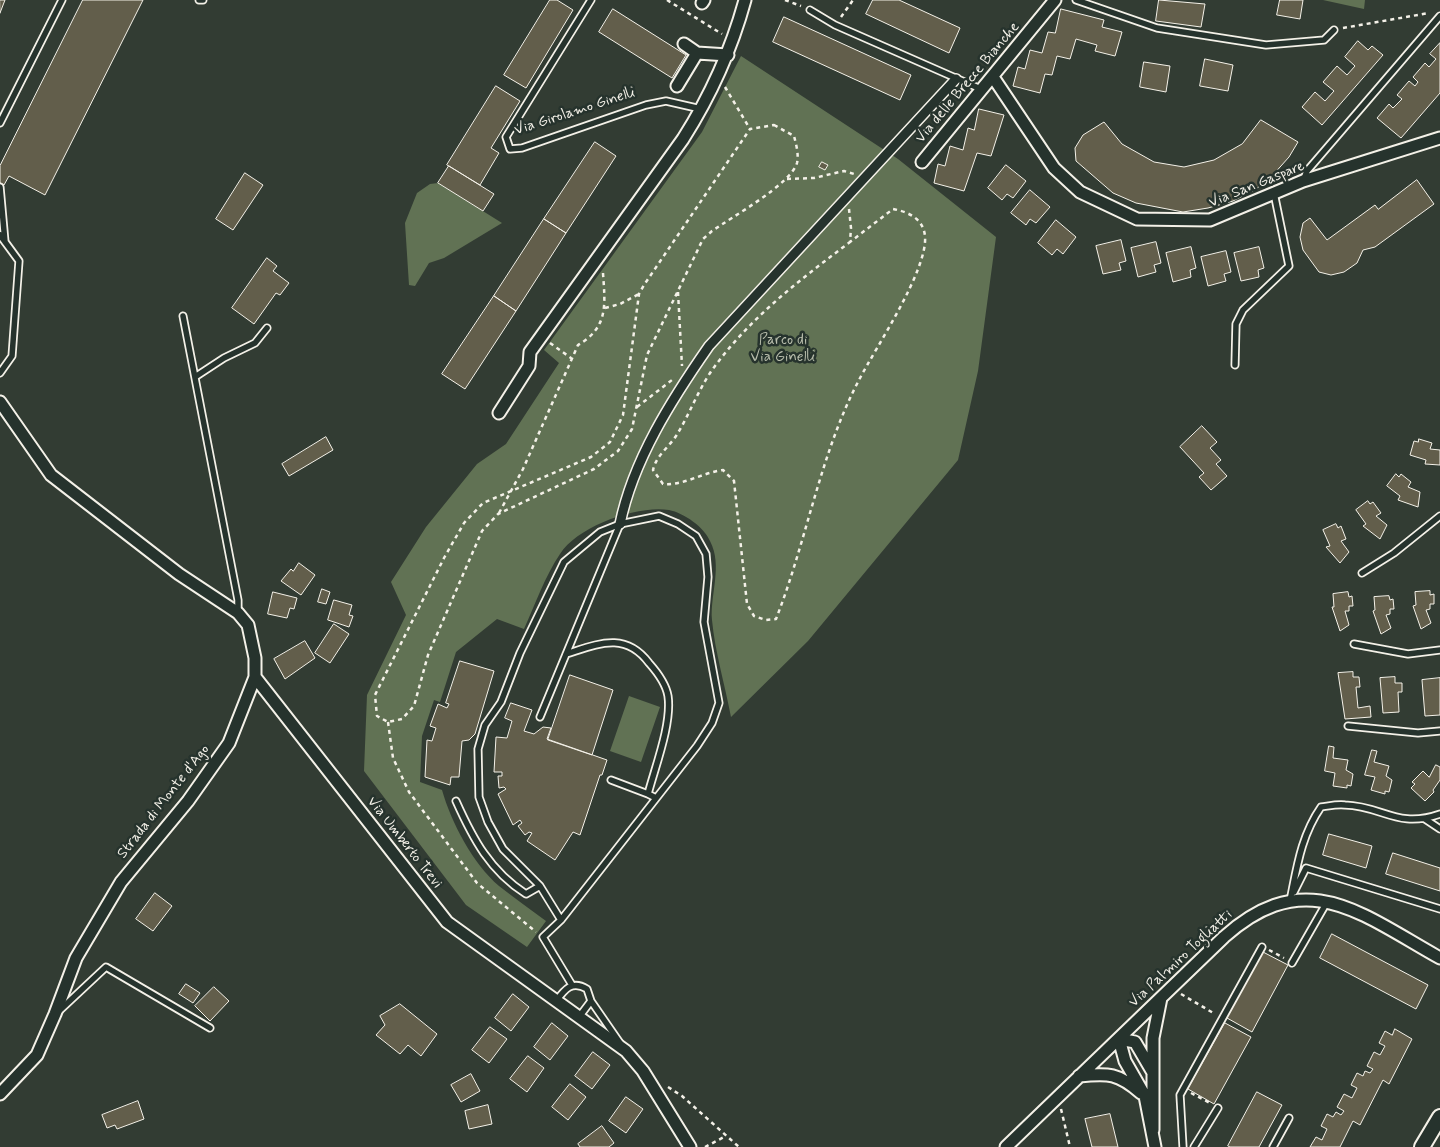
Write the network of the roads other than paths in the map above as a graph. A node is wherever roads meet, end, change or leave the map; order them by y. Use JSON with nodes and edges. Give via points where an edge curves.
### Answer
{"nodes":[{"id":1,"x":62,"y":0,"type":"edge"},
{"id":2,"x":200,"y":0,"type":"edge"},
{"id":3,"x":203,"y":0,"type":"edge"},
{"id":4,"x":591,"y":0,"type":"edge"},
{"id":5,"x":745,"y":0,"type":"edge"},
{"id":6,"x":1055,"y":0,"type":"edge"},
{"id":7,"x":1076,"y":0,"type":"edge"},
{"id":8,"x":810,"y":10,"type":"road end"},
{"id":9,"x":1440,"y":16,"type":"edge"},
{"id":10,"x":1334,"y":30,"type":"road end"},
{"id":11,"x":684,"y":44,"type":"dead end"},
{"id":12,"x":697,"y":53,"type":"junction"},
{"id":13,"x":728,"y":55,"type":"junction"},
{"id":14,"x":993,"y":77,"type":"junction"},
{"id":15,"x":956,"y":79,"type":"junction"},
{"id":16,"x":677,"y":86,"type":"dead end"},
{"id":17,"x":982,"y":90,"type":"junction"},
{"id":18,"x":702,"y":109,"type":"junction"},
{"id":19,"x":0,"y":123,"type":"edge"},
{"id":20,"x":1440,"y":138,"type":"edge"},
{"id":21,"x":922,"y":162,"type":"dead end"},
{"id":22,"x":1302,"y":181,"type":"junction"},
{"id":23,"x":0,"y":187,"type":"edge"},
{"id":24,"x":1274,"y":193,"type":"junction"},
{"id":25,"x":0,"y":235,"type":"edge"},
{"id":26,"x":5,"y":242,"type":"junction"},
{"id":27,"x":183,"y":316,"type":"dead end"},
{"id":28,"x":267,"y":328,"type":"dead end"},
{"id":29,"x":1236,"y":365,"type":"dead end"},
{"id":30,"x":0,"y":373,"type":"edge"},
{"id":31,"x":195,"y":377,"type":"junction"},
{"id":32,"x":0,"y":402,"type":"edge"},
{"id":33,"x":500,"y":413,"type":"dead end"},
{"id":34,"x":1440,"y":516,"type":"edge"},
{"id":35,"x":620,"y":524,"type":"junction"},
{"id":36,"x":1362,"y":573,"type":"dead end"},
{"id":37,"x":238,"y":613,"type":"junction"},
{"id":38,"x":1354,"y":644,"type":"dead end"},
{"id":39,"x":1440,"y":650,"type":"edge"},
{"id":40,"x":566,"y":654,"type":"junction"},
{"id":41,"x":255,"y":677,"type":"junction"},
{"id":42,"x":540,"y":718,"type":"dead end"},
{"id":43,"x":1348,"y":726,"type":"dead end"},
{"id":44,"x":1440,"y":731,"type":"edge"},
{"id":45,"x":611,"y":780,"type":"dead end"},
{"id":46,"x":648,"y":794,"type":"junction"},
{"id":47,"x":656,"y":798,"type":"junction"},
{"id":48,"x":456,"y":801,"type":"dead end"},
{"id":49,"x":1440,"y":814,"type":"edge"},
{"id":50,"x":1424,"y":819,"type":"junction"},
{"id":51,"x":1440,"y":829,"type":"edge"},
{"id":52,"x":540,"y":886,"type":"junction"},
{"id":53,"x":1290,"y":901,"type":"junction"},
{"id":54,"x":1327,"y":902,"type":"junction"},
{"id":55,"x":1440,"y":910,"type":"edge"},
{"id":56,"x":561,"y":920,"type":"junction"},
{"id":57,"x":1262,"y":946,"type":"road end"},
{"id":58,"x":1440,"y":958,"type":"edge"},
{"id":59,"x":1292,"y":963,"type":"road end"},
{"id":60,"x":572,"y":985,"type":"junction"},
{"id":61,"x":1161,"y":998,"type":"junction"},
{"id":62,"x":556,"y":1001,"type":"junction"},
{"id":63,"x":591,"y":1001,"type":"junction"},
{"id":64,"x":55,"y":1014,"type":"junction"},
{"id":65,"x":579,"y":1017,"type":"junction"},
{"id":66,"x":210,"y":1028,"type":"dead end"},
{"id":67,"x":1119,"y":1039,"type":"junction"},
{"id":68,"x":626,"y":1050,"type":"junction"},
{"id":69,"x":1154,"y":1075,"type":"junction"},
{"id":70,"x":1079,"y":1076,"type":"junction"},
{"id":71,"x":0,"y":1094,"type":"edge"},
{"id":72,"x":1146,"y":1096,"type":"junction"},
{"id":73,"x":1218,"y":1108,"type":"road end"},
{"id":74,"x":1440,"y":1117,"type":"edge"},
{"id":75,"x":1290,"y":1118,"type":"dead end"},
{"id":76,"x":1153,"y":1130,"type":"junction"},
{"id":77,"x":690,"y":1147,"type":"edge"},
{"id":78,"x":1006,"y":1147,"type":"edge"},
{"id":79,"x":1156,"y":1147,"type":"edge"},
{"id":80,"x":1183,"y":1147,"type":"edge"},
{"id":81,"x":1194,"y":1147,"type":"edge"},
{"id":82,"x":1273,"y":1147,"type":"edge"},
{"id":83,"x":1422,"y":1147,"type":"edge"}],
"edges":[{"from":1,"to":19,"type":"lane"},
{"from":2,"to":3,"type":"lane"},
{"from":4,"to":18,"type":"lane","name":"Via Girolamo Ginelli","via":[[506,137],[510,149],[522,148],[646,105],[666,102]]},
{"from":5,"to":13,"type":"street"},
{"from":6,"to":14,"type":"street","name":"Via delle Brecce Bianche"},
{"from":7,"to":10,"type":"lane","via":[[1158,28],[1266,45],[1324,40]]},
{"from":8,"to":15,"type":"lane","via":[[835,25]]},
{"from":9,"to":22,"type":"lane","via":[[1307,171]]},
{"from":11,"to":12,"type":"street"},
{"from":12,"to":13,"type":"street"},
{"from":12,"to":16,"type":"street"},
{"from":13,"to":18,"type":"street"},
{"from":14,"to":17,"type":"street","name":"Via delle Brecce Bianche"},
{"from":14,"to":24,"type":"street","name":"Via San Gaspare","via":[[1054,168],[1080,192],[1137,219],[1210,220]]},
{"from":15,"to":17,"type":"lane"},
{"from":15,"to":35,"type":"street","via":[[709,346],[685,380],[644,455]]},
{"from":17,"to":21,"type":"street","name":"Via delle Brecce Bianche"},
{"from":18,"to":33,"type":"street","via":[[530,352],[529,366]]},
{"from":20,"to":22,"type":"street","name":"Via San Gaspare"},
{"from":22,"to":24,"type":"street","name":"Via San Gaspare"},
{"from":23,"to":26,"type":"lane"},
{"from":24,"to":29,"type":"lane","via":[[1289,266],[1243,310],[1236,324]]},
{"from":25,"to":26,"type":"lane"},
{"from":26,"to":30,"type":"lane","via":[[19,261],[12,356]]},
{"from":27,"to":31,"type":"lane"},
{"from":28,"to":31,"type":"lane","via":[[255,343]]},
{"from":31,"to":37,"type":"lane"},
{"from":32,"to":37,"type":"street","name":"Strada di Monte d'Ago","via":[[50,475],[179,574]]},
{"from":34,"to":36,"type":"lane","via":[[1394,553]]},
{"from":35,"to":40,"type":"lane"},
{"from":35,"to":47,"type":"lane","via":[[659,516],[696,536],[706,554],[708,577],[704,622],[719,704],[712,723],[697,746]]},
{"from":35,"to":52,"type":"lane","via":[[600,532],[564,562],[520,652],[501,702],[485,725],[478,749],[479,797],[488,822],[503,848]]},
{"from":37,"to":41,"type":"street","name":"Strada di Monte d'Ago","via":[[248,626],[253,641]]},
{"from":38,"to":39,"type":"lane","via":[[1408,654]]},
{"from":40,"to":42,"type":"lane"},
{"from":40,"to":46,"type":"lane","via":[[617,641],[641,652],[658,675],[668,696],[667,718]]},
{"from":41,"to":62,"type":"street","name":"Via Umberto Trevi","via":[[447,922]]},
{"from":41,"to":64,"type":"street","name":"Strada di Monte d'Ago","via":[[229,743],[188,801],[120,882],[76,958]]},
{"from":43,"to":44,"type":"lane","via":[[1418,733]]},
{"from":45,"to":46,"type":"lane"},
{"from":46,"to":47,"type":"lane"},
{"from":47,"to":56,"type":"lane"},
{"from":48,"to":52,"type":"lane","via":[[474,841],[507,882],[526,894]]},
{"from":49,"to":50,"type":"lane"},
{"from":50,"to":51,"type":"lane"},
{"from":50,"to":53,"type":"lane","via":[[1405,820],[1346,804],[1321,807],[1309,824],[1301,846]]},
{"from":52,"to":56,"type":"lane"},
{"from":53,"to":54,"type":"street","name":"Via Palmiro Togliatti"},
{"from":53,"to":55,"type":"lane","via":[[1306,868]]},
{"from":53,"to":61,"type":"street","name":"Via Palmiro Togliatti","via":[[1245,919]]},
{"from":54,"to":58,"type":"street","name":"Via Palmiro Togliatti","via":[[1369,917]]},
{"from":54,"to":59,"type":"lane"},
{"from":56,"to":60,"type":"lane","name":"Via Umberto Trevi","via":[[543,937]]},
{"from":57,"to":80,"type":"lane","via":[[1180,1095]]},
{"from":60,"to":62,"type":"lane","via":[[566,987]]},
{"from":60,"to":63,"type":"lane","name":"Via Umberto Trevi","via":[[587,989]]},
{"from":61,"to":67,"type":"street","name":"Via Palmiro Togliatti"},
{"from":61,"to":69,"type":"street","via":[[1153,1038]]},
{"from":62,"to":65,"type":"street","name":"Via Umberto Trevi"},
{"from":63,"to":65,"type":"lane"},
{"from":63,"to":68,"type":"lane","name":"Via Umberto Trevi"},
{"from":64,"to":66,"type":"lane","via":[[106,967]]},
{"from":64,"to":71,"type":"street","name":"Strada di Monte d'Ago","via":[[37,1055]]},
{"from":65,"to":68,"type":"street","name":"Via Umberto Trevi"},
{"from":67,"to":69,"type":"street","via":[[1135,1042]]},
{"from":67,"to":70,"type":"street","name":"Via Palmiro Togliatti"},
{"from":67,"to":72,"type":"street","via":[[1125,1061]]},
{"from":68,"to":77,"type":"street","name":"Via Umberto Trevi","via":[[643,1071]]},
{"from":69,"to":76,"type":"street"},
{"from":70,"to":72,"type":"street","via":[[1106,1073],[1125,1079]]},
{"from":70,"to":78,"type":"street","name":"Via Palmiro Togliatti"},
{"from":72,"to":76,"type":"street"},
{"from":73,"to":81,"type":"lane"},
{"from":74,"to":83,"type":"street"},
{"from":75,"to":82,"type":"lane"},
{"from":76,"to":79,"type":"street"}]}
